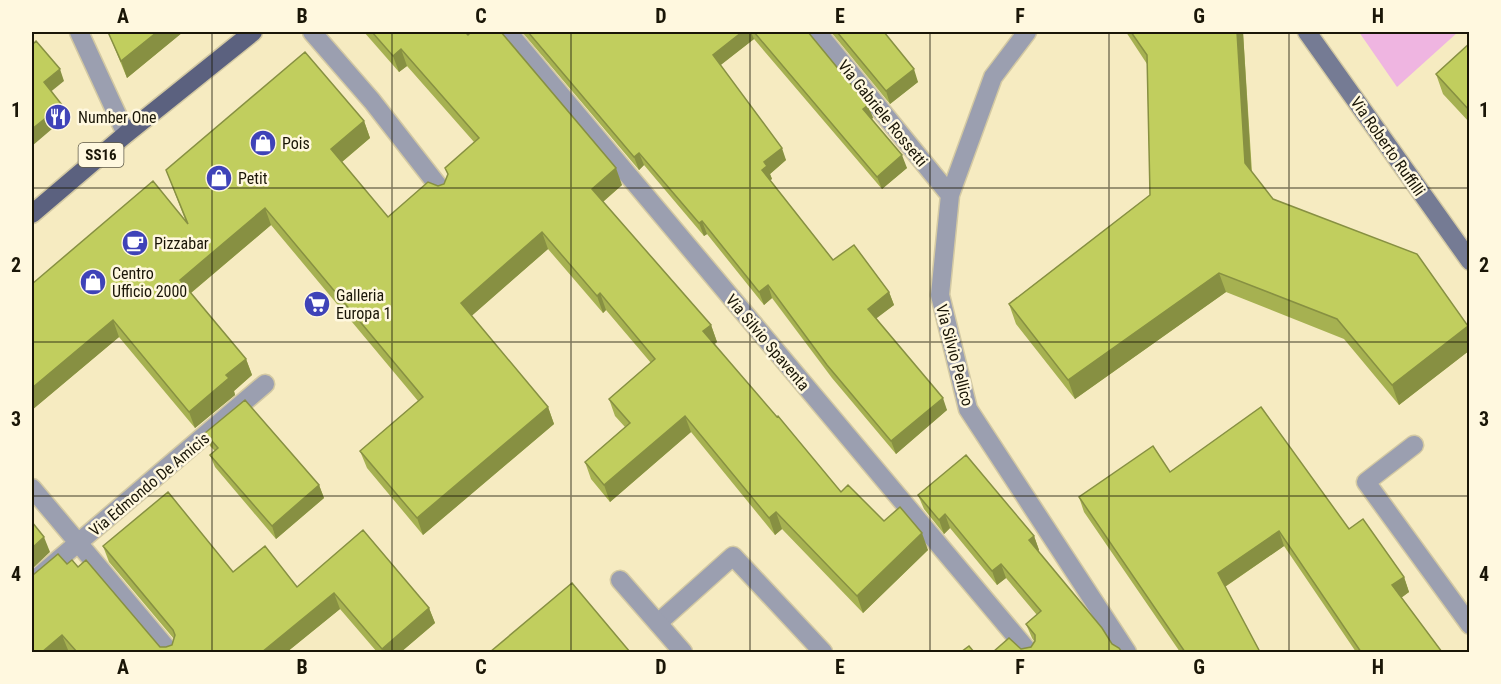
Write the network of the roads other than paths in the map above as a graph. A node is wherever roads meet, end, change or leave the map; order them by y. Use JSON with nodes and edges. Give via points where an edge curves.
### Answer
{"nodes":[{"id":1,"x":79,"y":32,"type":"edge"},
{"id":2,"x":253,"y":32,"type":"edge"},
{"id":3,"x":312,"y":32,"type":"edge"},
{"id":4,"x":508,"y":32,"type":"edge"},
{"id":5,"x":817,"y":32,"type":"edge"},
{"id":6,"x":1027,"y":32,"type":"edge"},
{"id":7,"x":1307,"y":32,"type":"edge"},
{"id":8,"x":126,"y":134,"type":"junction"},
{"id":9,"x":443,"y":192,"type":"edge"},
{"id":10,"x":950,"y":195,"type":"junction"},
{"id":11,"x":32,"y":214,"type":"edge"},
{"id":12,"x":1470,"y":261,"type":"edge"},
{"id":13,"x":265,"y":384,"type":"dead end"},
{"id":14,"x":1414,"y":445,"type":"dead end"},
{"id":15,"x":32,"y":488,"type":"edge"},
{"id":16,"x":80,"y":543,"type":"junction"},
{"id":17,"x":620,"y":580,"type":"dead end"},
{"id":18,"x":32,"y":582,"type":"edge"},
{"id":19,"x":658,"y":623,"type":"junction"},
{"id":20,"x":1470,"y":625,"type":"edge"},
{"id":21,"x":171,"y":652,"type":"edge"},
{"id":22,"x":683,"y":652,"type":"edge"},
{"id":23,"x":823,"y":652,"type":"edge"},
{"id":24,"x":1029,"y":652,"type":"edge"},
{"id":25,"x":1127,"y":652,"type":"edge"}],
"edges":[{"from":1,"to":8,"type":"street"},
{"from":2,"to":8,"type":"main road","number":"SS16"},
{"from":3,"to":9,"type":"street"},
{"from":4,"to":24,"type":"street","name":"Via Silvio Spaventa"},
{"from":5,"to":10,"type":"street","name":"Via Gabriele Rossetti"},
{"from":6,"to":10,"type":"street","name":"Via Silvio Pellico","via":[[993,77]]},
{"from":7,"to":12,"type":"street","name":"Via Roberto Ruffilli"},
{"from":8,"to":11,"type":"main road","number":"SS16"},
{"from":10,"to":25,"type":"street","name":"Via Silvio Pellico","via":[[940,295],[968,409]]},
{"from":13,"to":16,"type":"street","name":"Via Edmondo De Amicis"},
{"from":14,"to":20,"type":"street","via":[[1366,482]]},
{"from":15,"to":16,"type":"street"},
{"from":16,"to":18,"type":"street","name":"Via Edmondo De Amicis"},
{"from":16,"to":21,"type":"street"},
{"from":17,"to":19,"type":"street"},
{"from":19,"to":22,"type":"street"},
{"from":19,"to":23,"type":"street","via":[[733,556]]}]}
